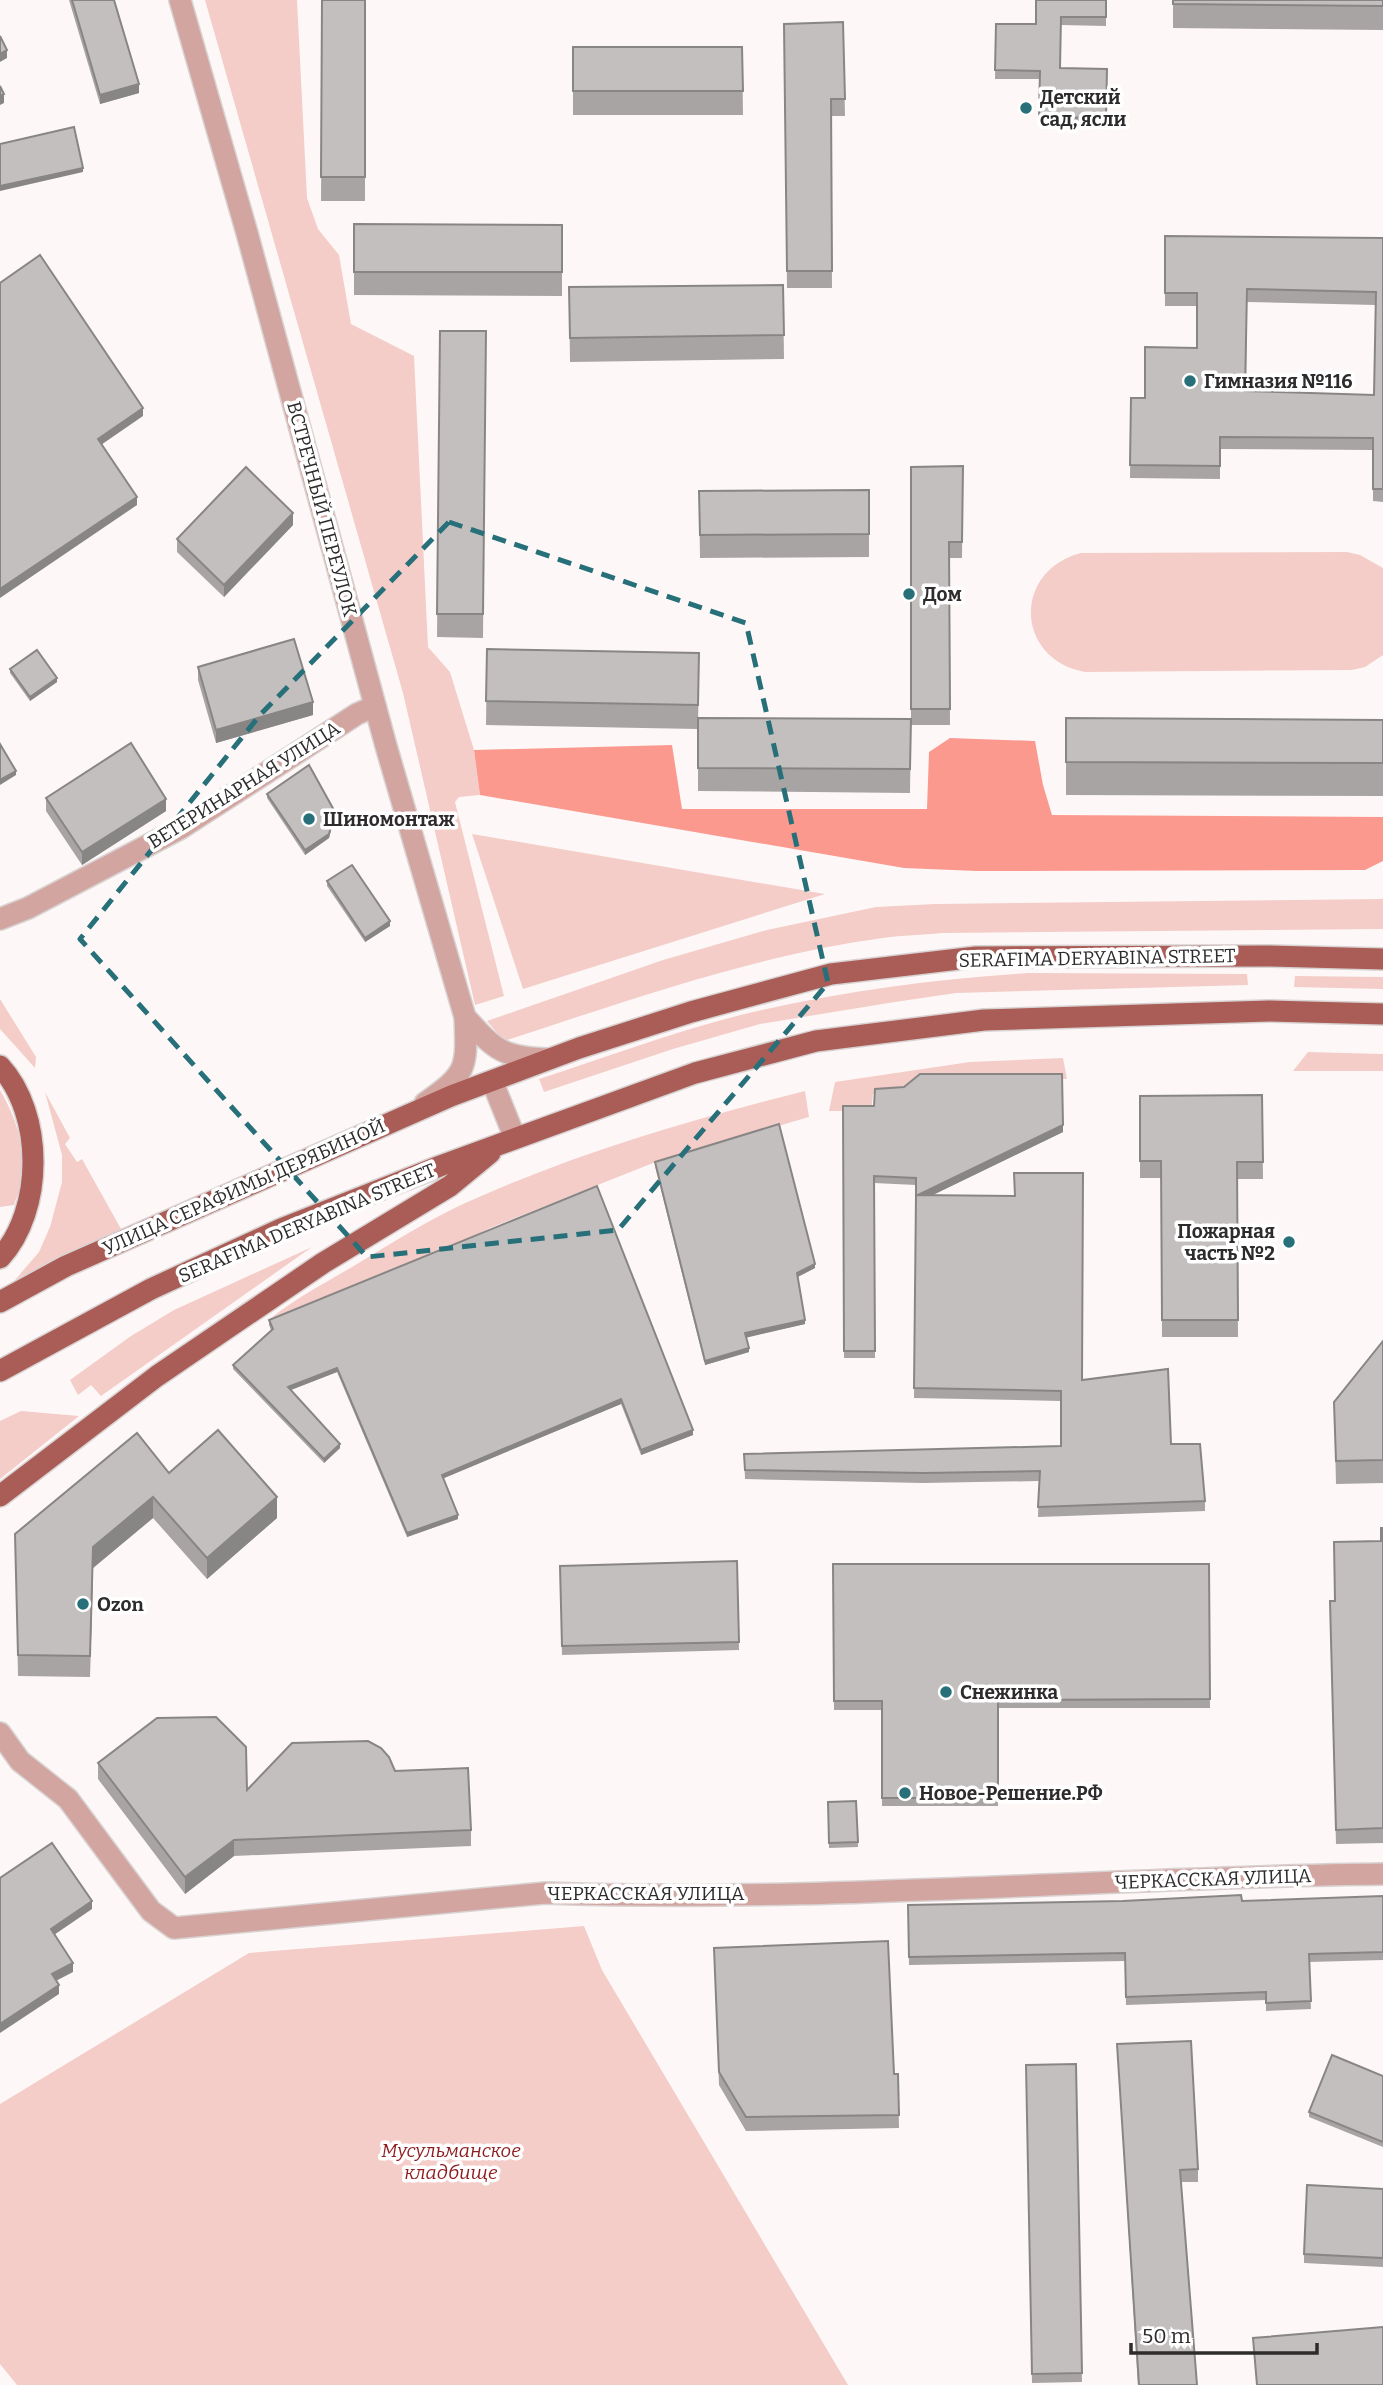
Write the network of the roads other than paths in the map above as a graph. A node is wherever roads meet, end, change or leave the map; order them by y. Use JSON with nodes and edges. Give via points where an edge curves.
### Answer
{"nodes":[{"id":1,"x":180,"y":0,"type":"edge"},
{"id":2,"x":375,"y":706,"type":"junction"},
{"id":3,"x":0,"y":919,"type":"edge"},
{"id":4,"x":1383,"y":959,"type":"edge"},
{"id":5,"x":1383,"y":1014,"type":"edge"},
{"id":6,"x":465,"y":1017,"type":"junction"},
{"id":7,"x":549,"y":1059,"type":"junction"},
{"id":8,"x":0,"y":1066,"type":"edge"},
{"id":9,"x":492,"y":1081,"type":"junction"},
{"id":10,"x":411,"y":1113,"type":"junction"},
{"id":11,"x":510,"y":1139,"type":"junction"},
{"id":12,"x":0,"y":1258,"type":"edge"},
{"id":13,"x":0,"y":1302,"type":"edge"},
{"id":14,"x":0,"y":1371,"type":"edge"},
{"id":15,"x":0,"y":1496,"type":"edge"},
{"id":16,"x":0,"y":1733,"type":"edge"},
{"id":17,"x":1383,"y":1874,"type":"edge"}],
"edges":[{"from":1,"to":2,"type":"street","name":"ВСТРЕЧНЫЙ ПЕРЕУЛОК"},
{"from":2,"to":3,"type":"street","name":"ВЕТЕРИНАРНАЯ УЛИЦА","via":[[181,828]]},
{"from":2,"to":6,"type":"street","name":"ВСТРЕЧНЫЙ ПЕРЕУЛОК"},
{"from":4,"to":7,"type":"main road","name":"SERAFIMA DERYABINA STREET","via":[[976,957],[831,974],[691,1012]]},
{"from":5,"to":11,"type":"main road","name":"SERAFIMA DERYABINA STREET","via":[[1269,1012],[984,1020],[816,1041],[695,1073]]},
{"from":6,"to":7,"type":"street","name":"ВСТРЕЧНЫЙ ПЕРЕУЛОК","via":[[505,1054]]},
{"from":6,"to":10,"type":"street","name":"ВСТРЕЧНЫЙ ПЕРЕУЛОК","via":[[467,1056],[457,1078]]},
{"from":7,"to":9,"type":"main road","name":"SERAFIMA DERYABINA STREET"},
{"from":8,"to":12,"type":"main road","via":[[18,1090],[29,1125],[33,1173],[19,1232]]},
{"from":9,"to":10,"type":"main road","name":"УЛИЦА СЕРАФИМЫ ДЕРЯБИНОЙ"},
{"from":9,"to":11,"type":"street"},
{"from":10,"to":13,"type":"main road","name":"УЛИЦА СЕРАФИМЫ ДЕРЯБИНОЙ","via":[[66,1266]]},
{"from":11,"to":14,"type":"main road","name":"SERAFIMA DERYABINA STREET","via":[[281,1229],[151,1289]]},
{"from":11,"to":15,"type":"main road","via":[[450,1186],[323,1263],[157,1376]]},
{"from":16,"to":17,"type":"street","name":"ЧЕРКАССКАЯ УЛИЦА","via":[[20,1761],[68,1800],[151,1911],[174,1928],[545,1892],[889,1892]]}]}
